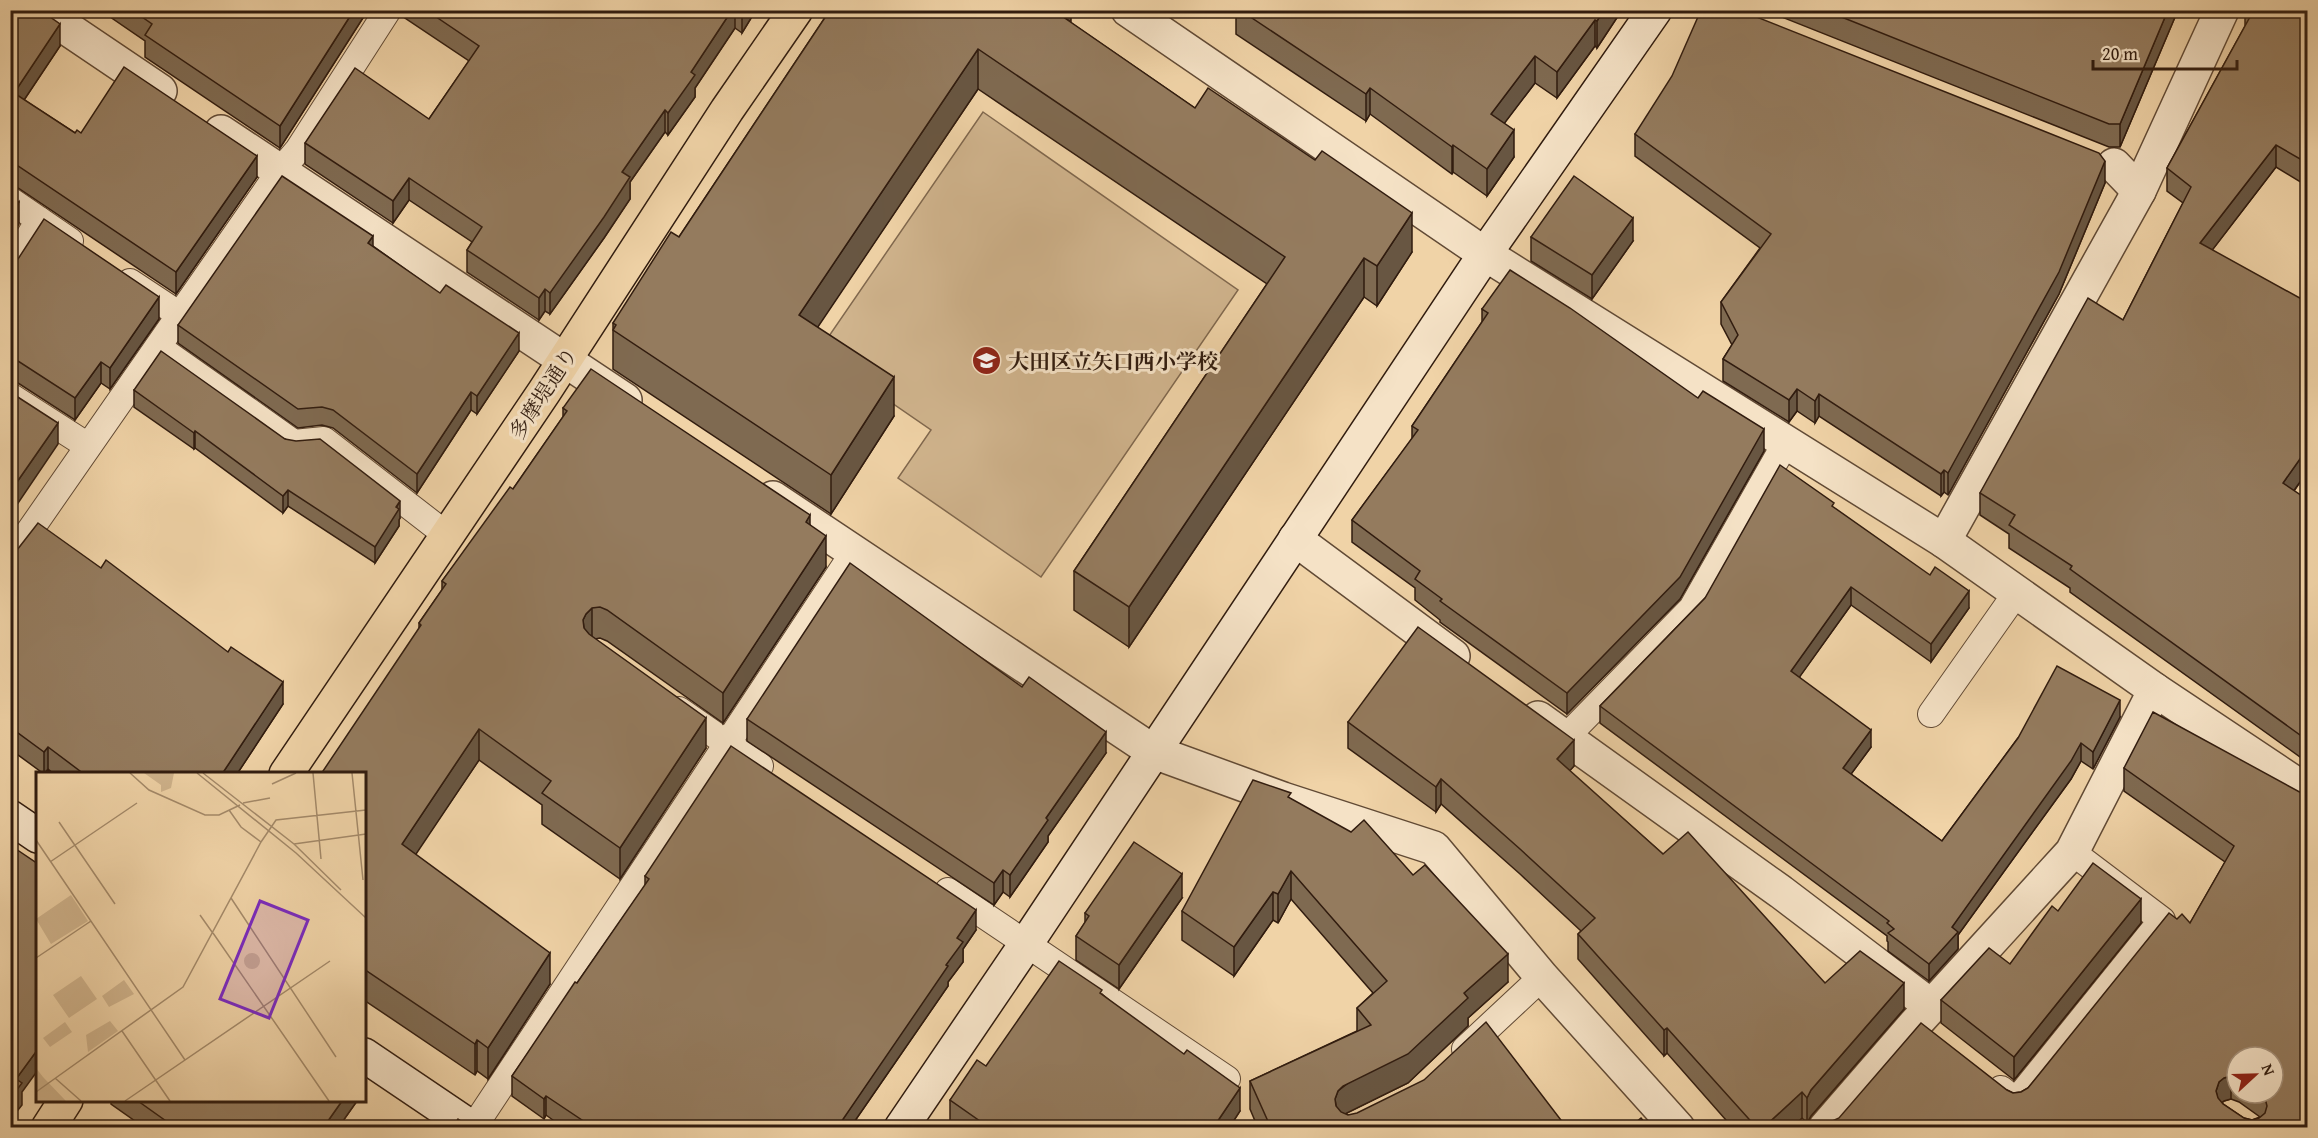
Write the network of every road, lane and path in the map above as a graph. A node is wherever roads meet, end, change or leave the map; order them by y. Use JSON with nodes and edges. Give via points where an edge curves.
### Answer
{"nodes":[{"id":1,"x":40,"y":10,"type":"edge"},
{"id":2,"x":388,"y":10,"type":"edge"},
{"id":3,"x":796,"y":10,"type":"edge"},
{"id":4,"x":1128,"y":10,"type":"edge"},
{"id":5,"x":1655,"y":10,"type":"edge"},
{"id":6,"x":2222,"y":10,"type":"edge"},
{"id":7,"x":2103,"y":160,"type":"edge"},
{"id":8,"x":280,"y":171,"type":"junction"},
{"id":9,"x":2139,"y":191,"type":"junction"},
{"id":10,"x":10,"y":200,"type":"edge"},
{"id":11,"x":39,"y":220,"type":"junction"},
{"id":12,"x":86,"y":252,"type":"edge"},
{"id":13,"x":1485,"y":254,"type":"junction"},
{"id":14,"x":10,"y":268,"type":"edge"},
{"id":15,"x":114,"y":271,"type":"edge"},
{"id":16,"x":180,"y":315,"type":"junction"},
{"id":17,"x":158,"y":346,"type":"junction"},
{"id":18,"x":564,"y":360,"type":"junction"},
{"id":19,"x":10,"y":396,"type":"edge"},
{"id":20,"x":648,"y":415,"type":"edge"},
{"id":21,"x":1785,"y":444,"type":"junction"},
{"id":22,"x":88,"y":446,"type":"junction"},
{"id":23,"x":746,"y":480,"type":"edge"},
{"id":24,"x":448,"y":536,"type":"junction"},
{"id":25,"x":1295,"y":539,"type":"junction"},
{"id":26,"x":1944,"y":541,"type":"junction"},
{"id":27,"x":854,"y":552,"type":"junction"},
{"id":28,"x":10,"y":559,"type":"edge"},
{"id":29,"x":2017,"y":592,"type":"junction"},
{"id":30,"x":1478,"y":674,"type":"edge"},
{"id":31,"x":2155,"y":690,"type":"junction"},
{"id":32,"x":663,"y":699,"type":"edge"},
{"id":33,"x":1517,"y":702,"type":"edge"},
{"id":34,"x":1931,"y":714,"type":"dead end"},
{"id":35,"x":1565,"y":738,"type":"junction"},
{"id":36,"x":728,"y":745,"type":"junction"},
{"id":37,"x":1154,"y":752,"type":"junction"},
{"id":38,"x":287,"y":772,"type":"edge"},
{"id":39,"x":777,"y":778,"type":"edge"},
{"id":40,"x":2307,"y":792,"type":"edge"},
{"id":41,"x":10,"y":818,"type":"edge"},
{"id":42,"x":36,"y":835,"type":"edge"},
{"id":43,"x":2072,"y":852,"type":"junction"},
{"id":44,"x":927,"y":877,"type":"edge"},
{"id":45,"x":1026,"y":944,"type":"junction"},
{"id":46,"x":1542,"y":977,"type":"junction"},
{"id":47,"x":1927,"y":1022,"type":"junction"},
{"id":48,"x":366,"y":1056,"type":"edge"},
{"id":49,"x":1450,"y":1063,"type":"edge"},
{"id":50,"x":1980,"y":1072,"type":"edge"},
{"id":51,"x":1227,"y":1079,"type":"edge"},
{"id":52,"x":65,"y":1102,"type":"edge"},
{"id":53,"x":48,"y":1128,"type":"edge"},
{"id":54,"x":473,"y":1128,"type":"edge"},
{"id":55,"x":901,"y":1128,"type":"edge"},
{"id":56,"x":1678,"y":1128,"type":"edge"},
{"id":57,"x":1826,"y":1128,"type":"edge"}],
"edges":[{"from":1,"to":8,"type":"street"},
{"from":2,"to":8,"type":"lane","via":[[298,150]]},
{"from":3,"to":18,"type":"main road","name":"多摩堤通り"},
{"from":4,"to":13,"type":"street"},
{"from":5,"to":13,"type":"street"},
{"from":6,"to":9,"type":"street"},
{"from":7,"to":9,"type":"street"},
{"from":8,"to":16,"type":"lane"},
{"from":8,"to":18,"type":"street"},
{"from":9,"to":26,"type":"street"},
{"from":10,"to":11,"type":"lane"},
{"from":11,"to":12,"type":"lane"},
{"from":11,"to":14,"type":"lane"},
{"from":13,"to":21,"type":"street"},
{"from":13,"to":25,"type":"street"},
{"from":15,"to":16,"type":"lane"},
{"from":16,"to":17,"type":"lane"},
{"from":17,"to":22,"type":"lane"},
{"from":17,"to":24,"type":"lane","via":[[294,442],[324,440]]},
{"from":18,"to":20,"type":"street"},
{"from":18,"to":24,"type":"main road","name":"多摩堤通り"},
{"from":19,"to":22,"type":"lane"},
{"from":21,"to":26,"type":"street"},
{"from":21,"to":35,"type":"lane","via":[[1692,608]]},
{"from":22,"to":28,"type":"lane"},
{"from":23,"to":27,"type":"street"},
{"from":24,"to":38,"type":"main road","name":"多摩堤通り"},
{"from":25,"to":30,"type":"street"},
{"from":25,"to":37,"type":"street"},
{"from":26,"to":29,"type":"street"},
{"from":27,"to":36,"type":"lane"},
{"from":27,"to":37,"type":"street"},
{"from":29,"to":31,"type":"street"},
{"from":29,"to":34,"type":"lane"},
{"from":31,"to":40,"type":"street"},
{"from":31,"to":43,"type":"street"},
{"from":32,"to":36,"type":"lane"},
{"from":33,"to":35,"type":"street"},
{"from":35,"to":47,"type":"street","via":[[1781,892]]},
{"from":36,"to":39,"type":"lane"},
{"from":36,"to":54,"type":"lane"},
{"from":37,"to":45,"type":"street"},
{"from":37,"to":46,"type":"street","via":[[1434,848]]},
{"from":41,"to":42,"type":"street"},
{"from":43,"to":47,"type":"street"},
{"from":43,"to":50,"type":"lane","via":[[2162,920],[2016,1101]]},
{"from":44,"to":45,"type":"lane"},
{"from":45,"to":51,"type":"lane"},
{"from":45,"to":55,"type":"street"},
{"from":46,"to":49,"type":"lane"},
{"from":46,"to":56,"type":"street"},
{"from":47,"to":57,"type":"street"},
{"from":48,"to":54,"type":"street"},
{"from":52,"to":53,"type":"main road"}]}
